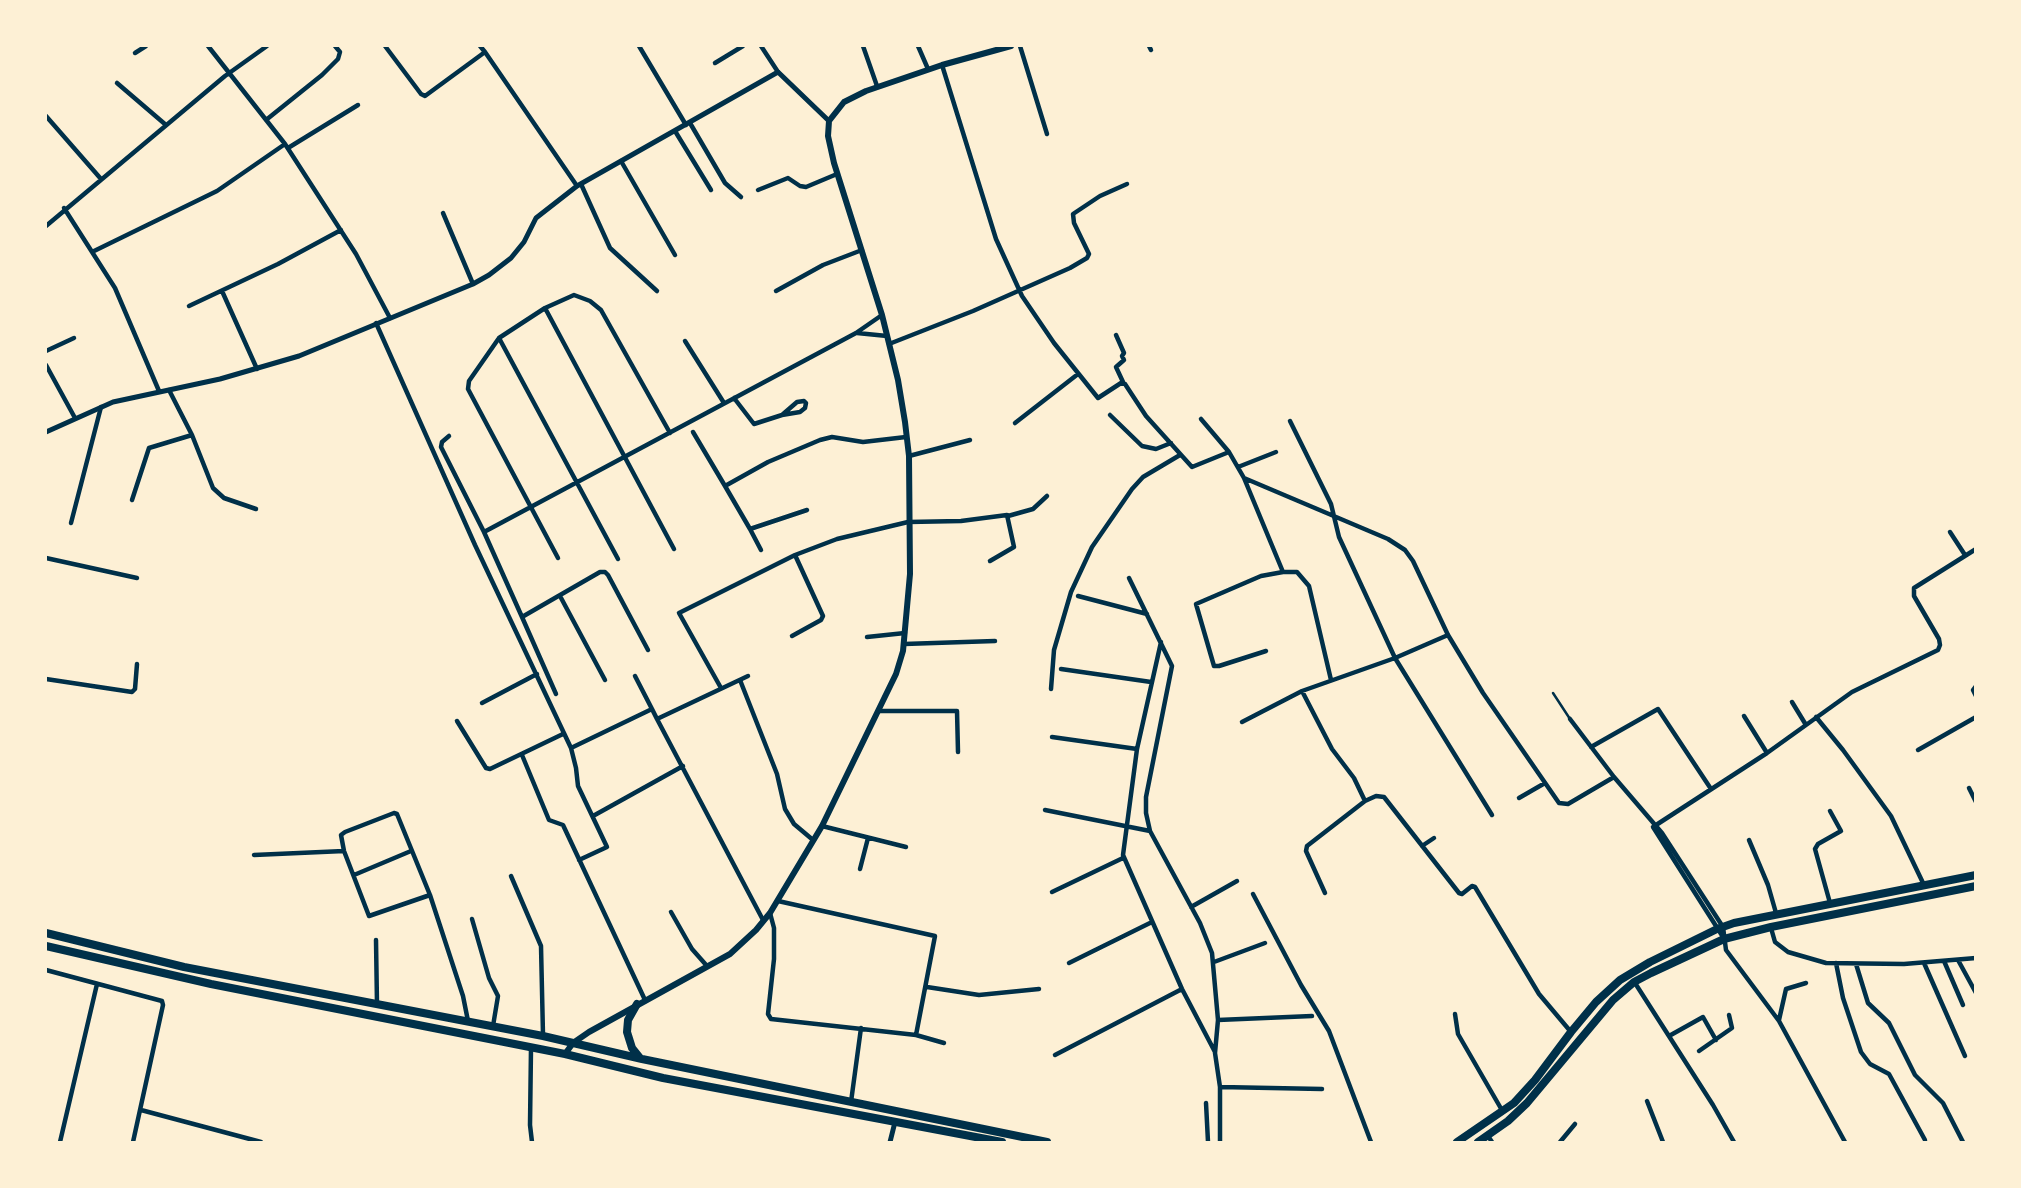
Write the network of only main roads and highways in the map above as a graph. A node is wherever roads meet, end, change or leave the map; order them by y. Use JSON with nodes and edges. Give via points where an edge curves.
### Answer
{"nodes":[{"id":1,"x":1011,"y":46,"type":"edge"},
{"id":2,"x":1976,"y":875,"type":"edge"},
{"id":3,"x":1976,"y":886,"type":"edge"},
{"id":4,"x":46,"y":933,"type":"edge"},
{"id":5,"x":46,"y":946,"type":"edge"},
{"id":6,"x":641,"y":1002,"type":"junction"},
{"id":7,"x":573,"y":1043,"type":"junction"},
{"id":8,"x":565,"y":1054,"type":"junction"},
{"id":9,"x":642,"y":1059,"type":"junction"},
{"id":10,"x":1490,"y":1139,"type":"edge"},
{"id":11,"x":1002,"y":1143,"type":"edge"},
{"id":12,"x":1047,"y":1143,"type":"edge"},
{"id":13,"x":1457,"y":1143,"type":"edge"},
{"id":14,"x":1478,"y":1143,"type":"edge"}],
"edges":[{"from":1,"to":6,"type":"main road","via":[[877,86],[844,102],[829,121],[837,174],[898,380],[909,456],[910,574],[904,644],[896,674],[822,825],[770,913],[730,954]]},
{"from":2,"to":13,"type":"highway","via":[[1720,928],[1640,967],[1596,1002],[1535,1080],[1503,1112]]},
{"from":3,"to":10,"type":"highway","via":[[1724,939],[1634,982],[1604,1010],[1527,1104]]},
{"from":4,"to":7,"type":"highway","via":[[184,967]]},
{"from":5,"to":8,"type":"highway","via":[[233,989]]},
{"from":6,"to":7,"type":"main road"},
{"from":6,"to":9,"type":"highway","via":[[628,1020],[627,1032]]},
{"from":7,"to":8,"type":"main road"},
{"from":7,"to":9,"type":"highway"},
{"from":8,"to":11,"type":"highway","via":[[663,1078]]},
{"from":9,"to":12,"type":"highway"},
{"from":10,"to":14,"type":"highway"}]}
